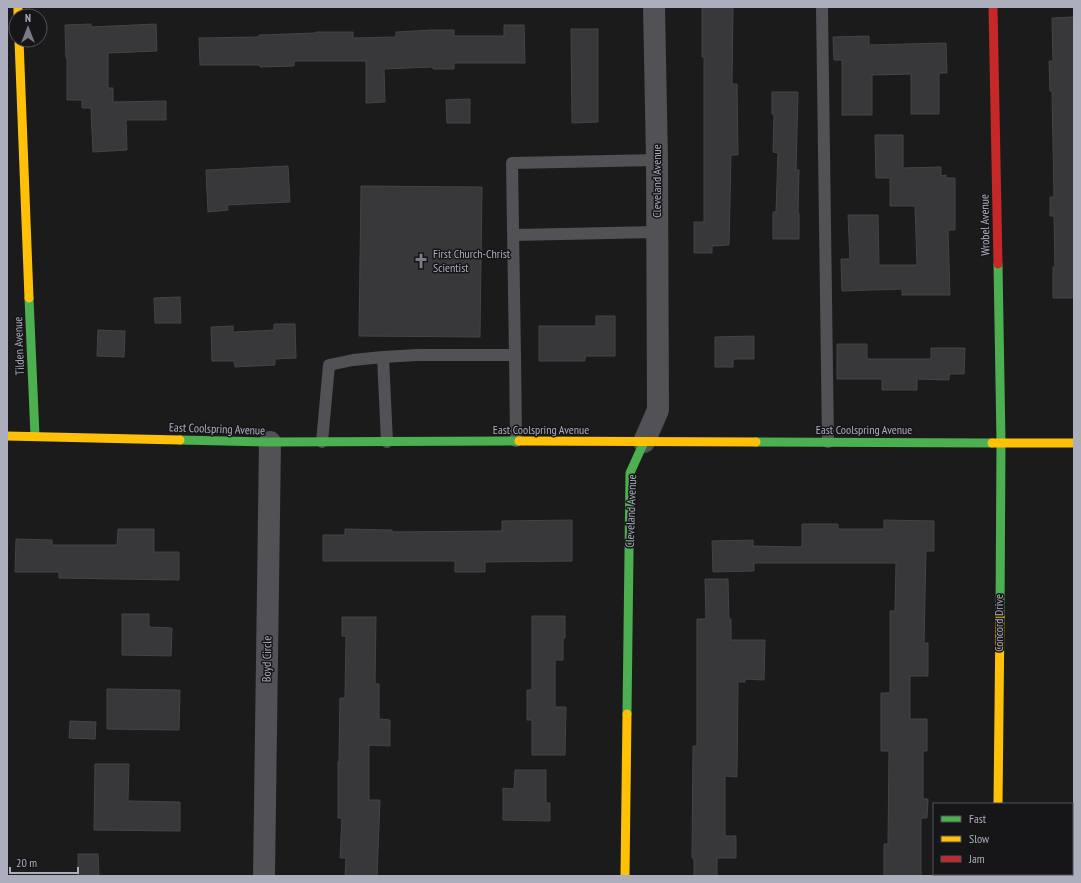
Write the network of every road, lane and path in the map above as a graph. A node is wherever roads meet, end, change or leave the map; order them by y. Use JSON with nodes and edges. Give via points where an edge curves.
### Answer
{"nodes":[{"id":1,"x":654,"y":7,"type":"edge"},
{"id":2,"x":822,"y":7,"type":"edge"},
{"id":3,"x":993,"y":7,"type":"edge"},
{"id":4,"x":19,"y":48,"type":"edge"},
{"id":5,"x":657,"y":160,"type":"junction"},
{"id":6,"x":657,"y":232,"type":"junction"},
{"id":7,"x":514,"y":235,"type":"junction"},
{"id":8,"x":515,"y":355,"type":"junction"},
{"id":9,"x":383,"y":356,"type":"junction"},
{"id":10,"x":7,"y":436,"type":"edge"},
{"id":11,"x":35,"y":436,"type":"junction"},
{"id":12,"x":516,"y":441,"type":"junction"},
{"id":13,"x":270,"y":442,"type":"junction"},
{"id":14,"x":322,"y":442,"type":"junction"},
{"id":15,"x":387,"y":442,"type":"junction"},
{"id":16,"x":644,"y":442,"type":"junction"},
{"id":17,"x":828,"y":442,"type":"junction"},
{"id":18,"x":1001,"y":442,"type":"junction"},
{"id":19,"x":1074,"y":443,"type":"edge"},
{"id":20,"x":998,"y":803,"type":"edge"},
{"id":21,"x":264,"y":876,"type":"edge"},
{"id":22,"x":625,"y":876,"type":"edge"}],
"edges":[{"from":1,"to":5,"type":"street","name":"Cleveland Avenue"},
{"from":2,"to":17,"type":"lane"},
{"from":3,"to":18,"type":"street","name":"Wrobel Avenue"},
{"from":4,"to":11,"type":"street","name":"Tilden Avenue"},
{"from":5,"to":6,"type":"street","name":"Cleveland Avenue"},
{"from":5,"to":7,"type":"lane","via":[[512,163]]},
{"from":6,"to":7,"type":"lane"},
{"from":6,"to":16,"type":"street","name":"Cleveland Avenue","via":[[658,410]]},
{"from":7,"to":8,"type":"lane"},
{"from":8,"to":9,"type":"lane"},
{"from":8,"to":12,"type":"lane"},
{"from":9,"to":14,"type":"lane","via":[[329,365]]},
{"from":9,"to":15,"type":"lane"},
{"from":10,"to":11,"type":"street","name":"East Coolspring Avenue"},
{"from":11,"to":13,"type":"street","name":"East Coolspring Avenue"},
{"from":12,"to":15,"type":"street","name":"East Coolspring Avenue"},
{"from":12,"to":16,"type":"street","name":"East Coolspring Avenue"},
{"from":13,"to":14,"type":"street","name":"East Coolspring Avenue"},
{"from":13,"to":21,"type":"street","name":"Boyd Circle"},
{"from":14,"to":15,"type":"street","name":"East Coolspring Avenue"},
{"from":16,"to":17,"type":"street","name":"East Coolspring Avenue"},
{"from":16,"to":22,"type":"street","name":"Cleveland Avenue","via":[[630,473]]},
{"from":17,"to":18,"type":"street","name":"East Coolspring Avenue"},
{"from":18,"to":19,"type":"street","name":"East Coolspring Avenue"},
{"from":18,"to":20,"type":"street","name":"Concord Drive"}]}
